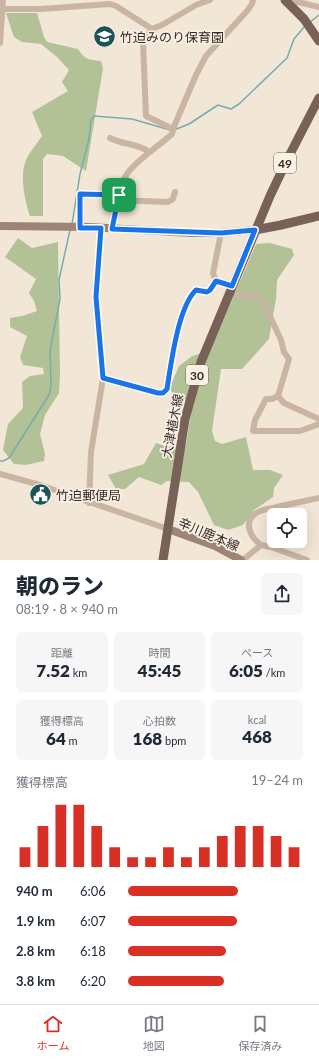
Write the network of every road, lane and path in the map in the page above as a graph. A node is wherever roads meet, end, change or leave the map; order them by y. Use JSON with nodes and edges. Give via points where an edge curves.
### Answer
{"nodes":[{"id":1,"x":3,"y":0,"type":"edge"},
{"id":2,"x":210,"y":0,"type":"edge"},
{"id":3,"x":253,"y":0,"type":"edge"},
{"id":4,"x":287,"y":2,"type":"edge"},
{"id":5,"x":319,"y":7,"type":"edge"},
{"id":6,"x":3,"y":9,"type":"junction"},
{"id":7,"x":152,"y":29,"type":"junction"},
{"id":8,"x":319,"y":41,"type":"edge"},
{"id":9,"x":0,"y":43,"type":"edge"},
{"id":10,"x":319,"y":98,"type":"edge"},
{"id":11,"x":173,"y":129,"type":"junction"},
{"id":12,"x":110,"y":138,"type":"dead end"},
{"id":13,"x":149,"y":152,"type":"junction"},
{"id":14,"x":175,"y":192,"type":"dead end"},
{"id":15,"x":118,"y":198,"type":"junction"},
{"id":16,"x":319,"y":216,"type":"edge"},
{"id":17,"x":0,"y":226,"type":"edge"},
{"id":18,"x":73,"y":228,"type":"junction"},
{"id":19,"x":101,"y":228,"type":"junction"},
{"id":20,"x":112,"y":229,"type":"junction"},
{"id":21,"x":255,"y":230,"type":"junction"},
{"id":22,"x":221,"y":233,"type":"junction"},
{"id":23,"x":216,"y":281,"type":"junction"},
{"id":24,"x":230,"y":290,"type":"junction"},
{"id":25,"x":103,"y":378,"type":"junction"},
{"id":26,"x":278,"y":396,"type":"junction"},
{"id":27,"x":319,"y":419,"type":"edge"},
{"id":28,"x":319,"y":424,"type":"edge"},
{"id":29,"x":0,"y":474,"type":"edge"},
{"id":30,"x":319,"y":498,"type":"edge"},
{"id":31,"x":89,"y":503,"type":"junction"},
{"id":32,"x":168,"y":529,"type":"junction"},
{"id":33,"x":261,"y":545,"type":"junction"},
{"id":34,"x":163,"y":560,"type":"edge"},
{"id":35,"x":242,"y":560,"type":"edge"},
{"id":36,"x":308,"y":560,"type":"edge"}],
"edges":[{"from":1,"to":6,"type":"street"},
{"from":2,"to":7,"type":"street"},
{"from":3,"to":11,"type":"street","via":[[247,11],[206,56]]},
{"from":4,"to":5,"type":"street"},
{"from":4,"to":8,"type":"main road","via":[[304,19]]},
{"from":6,"to":7,"type":"street","via":[[110,4]]},
{"from":6,"to":9,"type":"street"},
{"from":7,"to":11,"type":"street","via":[[143,42],[146,116]]},
{"from":10,"to":21,"type":"main road","number":"49"},
{"from":11,"to":13,"type":"street","via":[[171,135]]},
{"from":12,"to":13,"type":"street","via":[[142,147]]},
{"from":13,"to":15,"type":"street","via":[[129,171]]},
{"from":14,"to":15,"type":"street","via":[[173,199],[168,202]]},
{"from":15,"to":18,"type":"street","via":[[80,194]]},
{"from":15,"to":20,"type":"street"},
{"from":16,"to":21,"type":"main road"},
{"from":17,"to":18,"type":"main road"},
{"from":18,"to":19,"type":"main road"},
{"from":19,"to":20,"type":"main road"},
{"from":19,"to":25,"type":"street","via":[[96,297]]},
{"from":20,"to":22,"type":"main road"},
{"from":21,"to":22,"type":"main road"},
{"from":21,"to":24,"type":"main road","name":"大津植木線","number":"30"},
{"from":22,"to":23,"type":"street","via":[[213,274]]},
{"from":23,"to":24,"type":"street"},
{"from":23,"to":25,"type":"street","via":[[207,292],[196,290],[186,303],[167,389],[163,393]]},
{"from":24,"to":26,"type":"street","via":[[257,296],[266,306],[289,359]]},
{"from":24,"to":32,"type":"main road","name":"大津植木線","number":"30","via":[[201,362],[190,401]]},
{"from":25,"to":31,"type":"street","via":[[91,452]]},
{"from":26,"to":27,"type":"street","via":[[284,403]]},
{"from":26,"to":28,"type":"street","via":[[266,400],[255,420],[253,431],[300,431]]},
{"from":29,"to":31,"type":"street"},
{"from":30,"to":33,"type":"street","via":[[262,511],[252,517],[249,530],[252,537]]},
{"from":31,"to":32,"type":"street"},
{"from":32,"to":34,"type":"main road","name":"大津植木線","number":"30"},
{"from":32,"to":35,"type":"main road","name":"辛川鹿本線","via":[[216,546]]},
{"from":33,"to":35,"type":"street"},
{"from":33,"to":36,"type":"street","via":[[271,546]]}]}
